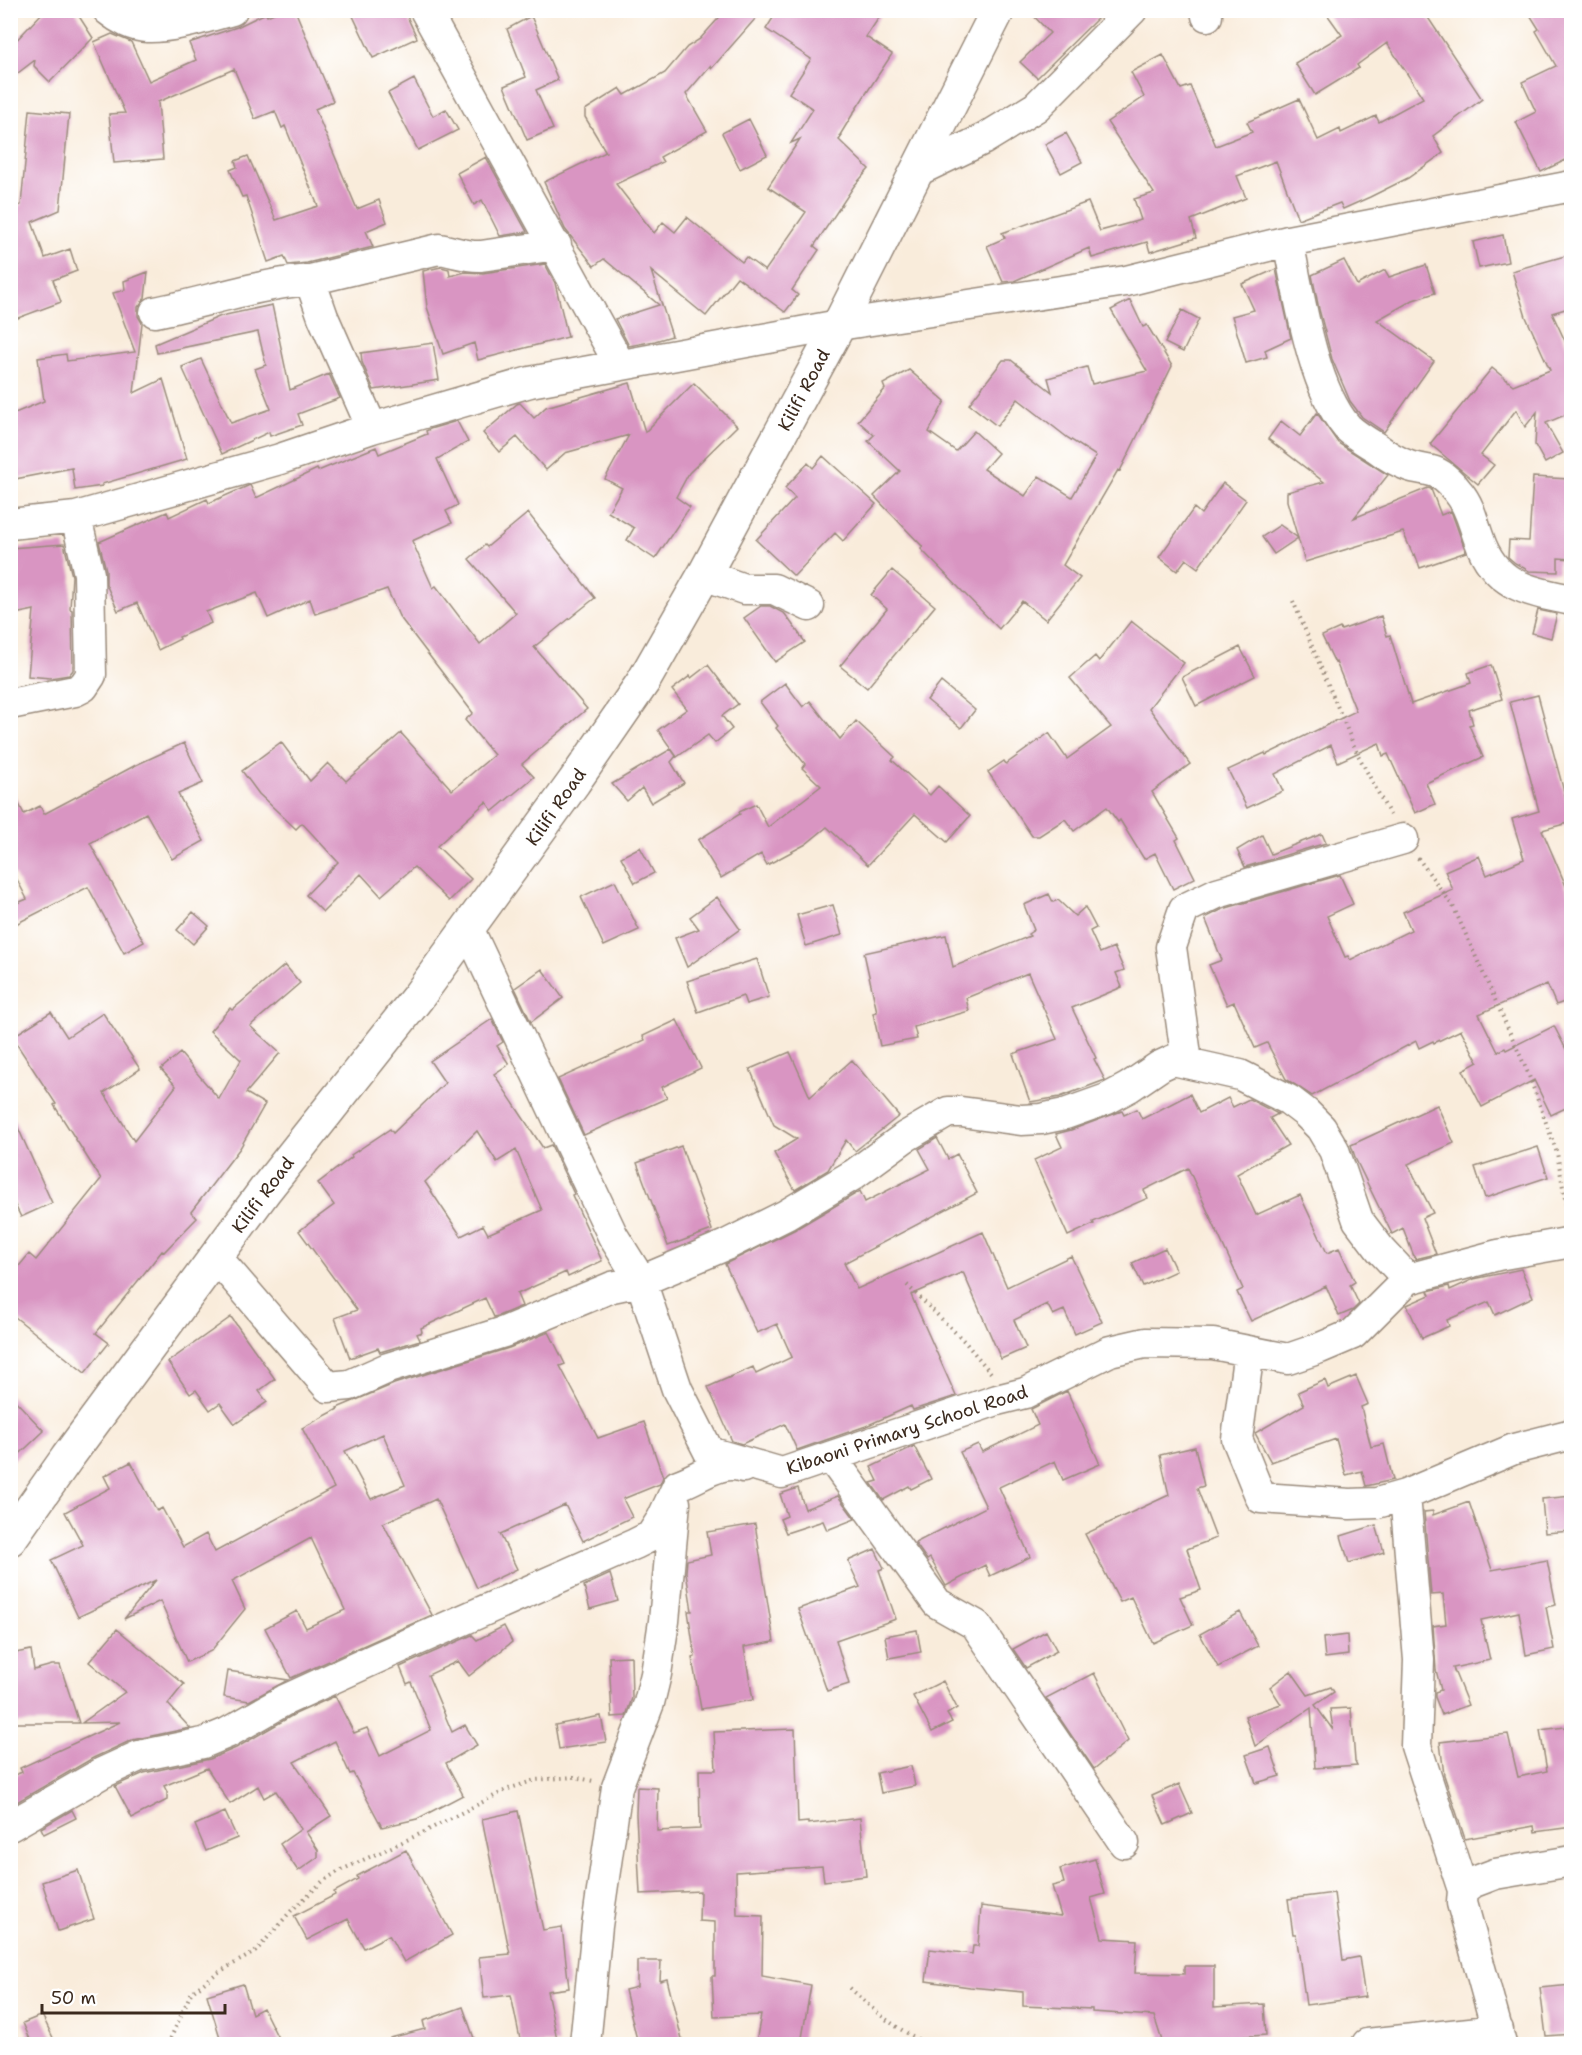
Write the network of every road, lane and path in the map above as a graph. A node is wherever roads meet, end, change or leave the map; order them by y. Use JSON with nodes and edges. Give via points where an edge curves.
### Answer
{"nodes":[{"id":1,"x":108,"y":10,"type":"edge"},
{"id":2,"x":232,"y":10,"type":"edge"},
{"id":3,"x":425,"y":10,"type":"edge"},
{"id":4,"x":998,"y":10,"type":"edge"},
{"id":5,"x":1132,"y":10,"type":"edge"},
{"id":6,"x":915,"y":172,"type":"junction"},
{"id":7,"x":1572,"y":186,"type":"edge"},
{"id":8,"x":1288,"y":241,"type":"junction"},
{"id":9,"x":556,"y":245,"type":"junction"},
{"id":10,"x":310,"y":280,"type":"junction"},
{"id":11,"x":156,"y":312,"type":"dead end"},
{"id":12,"x":839,"y":325,"type":"junction"},
{"id":13,"x":620,"y":365,"type":"junction"},
{"id":14,"x":372,"y":428,"type":"junction"},
{"id":15,"x":76,"y":517,"type":"junction"},
{"id":16,"x":10,"y":524,"type":"edge"},
{"id":17,"x":704,"y":575,"type":"junction"},
{"id":18,"x":1572,"y":600,"type":"edge"},
{"id":19,"x":1293,"y":602,"type":"dead end"},
{"id":20,"x":809,"y":606,"type":"dead end"},
{"id":21,"x":10,"y":704,"type":"edge"},
{"id":22,"x":1403,"y":839,"type":"junction"},
{"id":23,"x":468,"y":928,"type":"junction"},
{"id":24,"x":1187,"y":1062,"type":"junction"},
{"id":25,"x":1570,"y":1230,"type":"edge"},
{"id":26,"x":217,"y":1258,"type":"junction"},
{"id":27,"x":1408,"y":1279,"type":"junction"},
{"id":28,"x":641,"y":1281,"type":"junction"},
{"id":29,"x":907,"y":1285,"type":"dead end"},
{"id":30,"x":1248,"y":1351,"type":"junction"},
{"id":31,"x":1011,"y":1396,"type":"junction"},
{"id":32,"x":1572,"y":1434,"type":"edge"},
{"id":33,"x":831,"y":1457,"type":"junction"},
{"id":34,"x":782,"y":1473,"type":"junction"},
{"id":35,"x":678,"y":1485,"type":"junction"},
{"id":36,"x":1405,"y":1495,"type":"junction"},
{"id":37,"x":10,"y":1539,"type":"edge"},
{"id":38,"x":617,"y":1787,"type":"junction"},
{"id":39,"x":10,"y":1826,"type":"edge"},
{"id":40,"x":1124,"y":1843,"type":"dead end"},
{"id":41,"x":1572,"y":1862,"type":"edge"},
{"id":42,"x":1463,"y":1890,"type":"junction"},
{"id":43,"x":850,"y":1988,"type":"dead end"},
{"id":44,"x":1499,"y":2037,"type":"edge"},
{"id":45,"x":168,"y":2044,"type":"edge"},
{"id":46,"x":585,"y":2044,"type":"edge"},
{"id":47,"x":928,"y":2044,"type":"edge"},
{"id":48,"x":1367,"y":2044,"type":"edge"}],
"edges":[{"from":1,"to":2,"type":"street","via":[[146,28]]},
{"from":3,"to":9,"type":"street"},
{"from":4,"to":6,"type":"street","name":"Kilifi Road"},
{"from":5,"to":6,"type":"street","via":[[1036,107],[984,139]]},
{"from":6,"to":12,"type":"street","name":"Kilifi Road"},
{"from":7,"to":8,"type":"street"},
{"from":8,"to":12,"type":"street","via":[[1126,281]]},
{"from":8,"to":18,"type":"street","via":[[1323,388],[1348,428],[1409,466],[1438,472],[1471,512],[1491,564],[1515,585]]},
{"from":9,"to":10,"type":"street","via":[[481,256],[439,249]]},
{"from":9,"to":13,"type":"street"},
{"from":10,"to":11,"type":"street","via":[[283,282]]},
{"from":10,"to":14,"type":"street"},
{"from":12,"to":13,"type":"street"},
{"from":12,"to":17,"type":"street","name":"Kilifi Road"},
{"from":13,"to":14,"type":"street","via":[[530,382]]},
{"from":14,"to":15,"type":"street","via":[[280,459]]},
{"from":15,"to":16,"type":"street"},
{"from":15,"to":21,"type":"street","via":[[89,574],[91,675],[75,691]]},
{"from":17,"to":20,"type":"street","via":[[744,589],[774,589]]},
{"from":17,"to":23,"type":"street","name":"Kilifi Road","via":[[642,682]]},
{"from":19,"to":22,"type":"path","via":[[1357,753]]},
{"from":22,"to":24,"type":"street","via":[[1217,893],[1184,909],[1171,947]]},
{"from":22,"to":25,"type":"path","via":[[1453,906],[1528,1073],[1557,1153]]},
{"from":23,"to":26,"type":"street","name":"Kilifi Road"},
{"from":23,"to":28,"type":"street","name":"Kibaoni Primary School Road","via":[[613,1236]]},
{"from":24,"to":27,"type":"street","via":[[1259,1083],[1289,1100],[1321,1128],[1334,1150],[1358,1220]]},
{"from":24,"to":28,"type":"street","via":[[1173,1060],[1107,1099],[1065,1114],[1021,1120],[948,1112],[786,1215]]},
{"from":25,"to":27,"type":"street","via":[[1498,1255]]},
{"from":26,"to":28,"type":"street","via":[[328,1387],[350,1385],[388,1368],[504,1332],[612,1287]]},
{"from":26,"to":37,"type":"street","name":"Kilifi Road"},
{"from":27,"to":30,"type":"street","name":"Kibaoni Primary School Road","via":[[1353,1334],[1288,1359]]},
{"from":28,"to":34,"type":"street","name":"Kibaoni Primary School Road","via":[[677,1389],[709,1452]]},
{"from":29,"to":31,"type":"path","via":[[964,1341]]},
{"from":30,"to":31,"type":"street","name":"Kibaoni Primary School Road","via":[[1213,1344],[1145,1343],[1110,1351],[1025,1393]]},
{"from":30,"to":36,"type":"street","via":[[1238,1439],[1261,1498],[1350,1504],[1377,1503]]},
{"from":31,"to":33,"type":"street","name":"Kibaoni Primary School Road"},
{"from":32,"to":36,"type":"street","via":[[1514,1449]]},
{"from":33,"to":34,"type":"street","name":"Kibaoni Primary School Road"},
{"from":33,"to":40,"type":"street","via":[[937,1603],[976,1625]]},
{"from":34,"to":35,"type":"street","via":[[733,1463]]},
{"from":35,"to":38,"type":"street","via":[[656,1674]]},
{"from":35,"to":39,"type":"street","via":[[651,1536],[616,1554],[369,1661],[227,1733],[203,1743],[139,1756]]},
{"from":36,"to":42,"type":"street","via":[[1419,1659],[1416,1746]]},
{"from":38,"to":45,"type":"path","via":[[574,1778],[535,1780],[508,1789],[339,1871],[299,1903],[255,1952],[191,1993]]},
{"from":38,"to":46,"type":"street"},
{"from":41,"to":42,"type":"street","via":[[1495,1874],[1474,1881]]},
{"from":42,"to":44,"type":"street","via":[[1462,1903]]},
{"from":43,"to":47,"type":"path","via":[[898,2030]]},
{"from":44,"to":48,"type":"street"}]}
